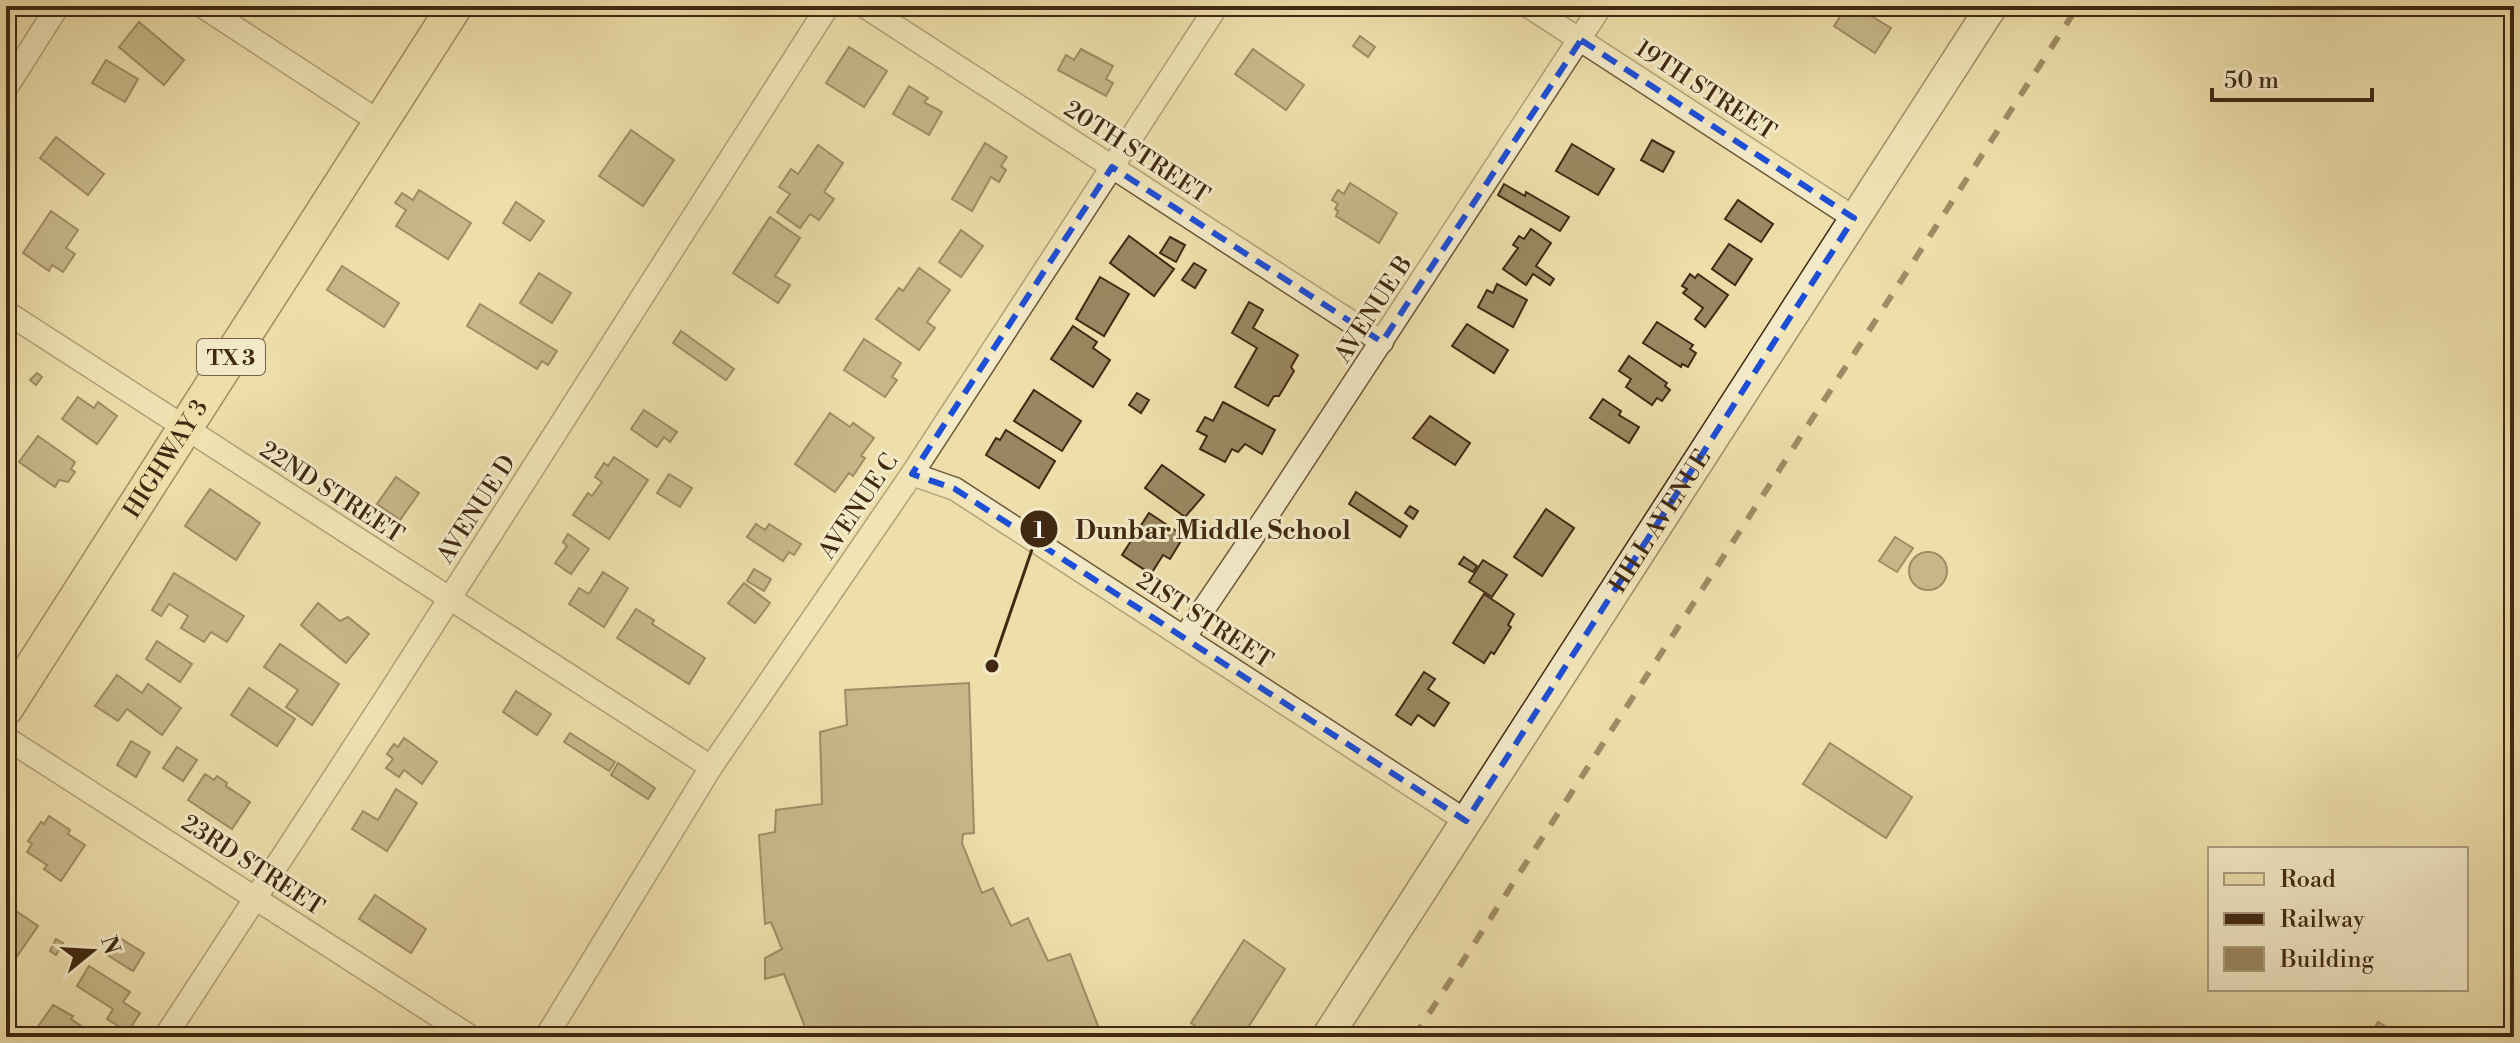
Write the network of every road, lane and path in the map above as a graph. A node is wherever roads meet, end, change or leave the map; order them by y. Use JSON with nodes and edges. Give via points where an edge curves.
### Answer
{"nodes":[{"id":1,"x":58,"y":6,"type":"edge"},
{"id":2,"x":202,"y":6,"type":"edge"},
{"id":3,"x":455,"y":6,"type":"edge"},
{"id":4,"x":828,"y":6,"type":"edge"},
{"id":5,"x":864,"y":6,"type":"edge"},
{"id":6,"x":1217,"y":6,"type":"edge"},
{"id":7,"x":1528,"y":6,"type":"edge"},
{"id":8,"x":1601,"y":6,"type":"edge"},
{"id":9,"x":1992,"y":6,"type":"edge"},
{"id":10,"x":1581,"y":40,"type":"junction"},
{"id":11,"x":6,"y":88,"type":"edge"},
{"id":12,"x":381,"y":123,"type":"junction"},
{"id":13,"x":1112,"y":167,"type":"junction"},
{"id":14,"x":1854,"y":218,"type":"junction"},
{"id":15,"x":6,"y":312,"type":"edge"},
{"id":16,"x":1382,"y":342,"type":"junction"},
{"id":17,"x":186,"y":428,"type":"junction"},
{"id":18,"x":912,"y":474,"type":"junction"},
{"id":19,"x":450,"y":598,"type":"junction"},
{"id":20,"x":1184,"y":638,"type":"junction"},
{"id":21,"x":6,"y":708,"type":"edge"},
{"id":22,"x":6,"y":738,"type":"edge"},
{"id":23,"x":711,"y":767,"type":"junction"},
{"id":24,"x":1466,"y":821,"type":"junction"},
{"id":25,"x":256,"y":897,"type":"junction"},
{"id":26,"x":165,"y":1037,"type":"edge"},
{"id":27,"x":471,"y":1037,"type":"edge"},
{"id":28,"x":546,"y":1037,"type":"edge"},
{"id":29,"x":1327,"y":1037,"type":"edge"}],
"edges":[{"from":1,"to":11,"type":"street"},
{"from":2,"to":12,"type":"street"},
{"from":3,"to":12,"type":"main road","name":"HIGHWAY 3","number":"TX 3"},
{"from":4,"to":19,"type":"street","name":"AVENUE D"},
{"from":5,"to":13,"type":"street","name":"20TH STREET"},
{"from":6,"to":13,"type":"street","name":"AVENUE C"},
{"from":7,"to":10,"type":"street","name":"19TH STREET"},
{"from":8,"to":10,"type":"street","name":"AVENUE B"},
{"from":9,"to":14,"type":"street","name":"HILL AVENUE"},
{"from":10,"to":14,"type":"street","name":"19TH STREET"},
{"from":10,"to":16,"type":"street","name":"AVENUE B"},
{"from":12,"to":17,"type":"main road","name":"HIGHWAY 3","number":"TX 3"},
{"from":13,"to":16,"type":"street","name":"20TH STREET"},
{"from":13,"to":18,"type":"street","name":"AVENUE C"},
{"from":14,"to":24,"type":"street","name":"HILL AVENUE"},
{"from":15,"to":17,"type":"street","name":"22ND STREET"},
{"from":16,"to":20,"type":"street","name":"AVENUE B"},
{"from":17,"to":19,"type":"street","name":"22ND STREET"},
{"from":17,"to":21,"type":"main road","name":"HIGHWAY 3","number":"TX 3"},
{"from":18,"to":20,"type":"street","name":"21ST STREET","via":[[955,489]]},
{"from":18,"to":23,"type":"street","name":"AVENUE C"},
{"from":19,"to":23,"type":"street","name":"22ND STREET"},
{"from":19,"to":25,"type":"street","name":"AVENUE D"},
{"from":20,"to":24,"type":"street","name":"21ST STREET"},
{"from":22,"to":25,"type":"street","name":"23RD STREET"},
{"from":23,"to":28,"type":"street","name":"AVENUE C"},
{"from":24,"to":29,"type":"street","name":"HILL AVENUE"},
{"from":25,"to":26,"type":"street","name":"AVENUE D"},
{"from":25,"to":27,"type":"street","name":"23RD STREET"}]}
